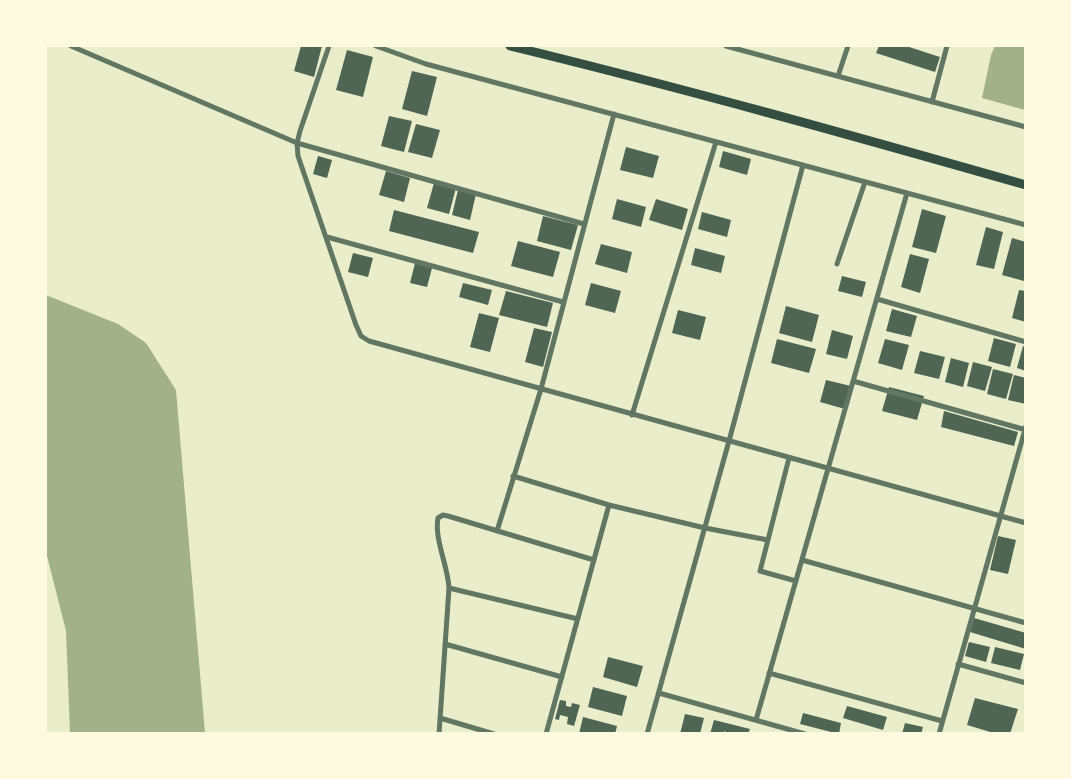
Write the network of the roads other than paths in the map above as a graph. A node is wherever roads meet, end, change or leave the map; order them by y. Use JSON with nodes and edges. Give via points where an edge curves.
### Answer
{"nodes":[{"id":1,"x":71,"y":46,"type":"edge"},
{"id":2,"x":329,"y":46,"type":"edge"},
{"id":3,"x":376,"y":46,"type":"edge"},
{"id":4,"x":510,"y":46,"type":"edge"},
{"id":5,"x":726,"y":46,"type":"edge"},
{"id":6,"x":848,"y":46,"type":"edge"},
{"id":7,"x":947,"y":46,"type":"edge"},
{"id":8,"x":739,"y":47,"type":"edge"},
{"id":9,"x":838,"y":76,"type":"junction"},
{"id":10,"x":932,"y":102,"type":"junction"},
{"id":11,"x":614,"y":114,"type":"junction"},
{"id":12,"x":1026,"y":127,"type":"edge"},
{"id":13,"x":716,"y":142,"type":"junction"},
{"id":14,"x":297,"y":143,"type":"junction"},
{"id":15,"x":803,"y":165,"type":"junction"},
{"id":16,"x":865,"y":182,"type":"junction"},
{"id":17,"x":1026,"y":185,"type":"edge"},
{"id":18,"x":907,"y":193,"type":"junction"},
{"id":19,"x":584,"y":225,"type":"junction"},
{"id":20,"x":1026,"y":225,"type":"edge"},
{"id":21,"x":326,"y":237,"type":"junction"},
{"id":22,"x":837,"y":264,"type":"dead end"},
{"id":23,"x":877,"y":299,"type":"junction"},
{"id":24,"x":563,"y":302,"type":"junction"},
{"id":25,"x":1026,"y":342,"type":"edge"},
{"id":26,"x":853,"y":381,"type":"junction"},
{"id":27,"x":541,"y":389,"type":"junction"},
{"id":28,"x":632,"y":415,"type":"junction"},
{"id":29,"x":1025,"y":428,"type":"edge"},
{"id":30,"x":729,"y":441,"type":"junction"},
{"id":31,"x":789,"y":458,"type":"junction"},
{"id":32,"x":829,"y":469,"type":"junction"},
{"id":33,"x":513,"y":476,"type":"junction"},
{"id":34,"x":609,"y":505,"type":"junction"},
{"id":35,"x":1000,"y":516,"type":"junction"},
{"id":36,"x":1026,"y":523,"type":"edge"},
{"id":37,"x":705,"y":528,"type":"junction"},
{"id":38,"x":497,"y":531,"type":"junction"},
{"id":39,"x":768,"y":540,"type":"junction"},
{"id":40,"x":594,"y":560,"type":"junction"},
{"id":41,"x":802,"y":560,"type":"junction"},
{"id":42,"x":796,"y":581,"type":"junction"},
{"id":43,"x":449,"y":589,"type":"junction"},
{"id":44,"x":974,"y":609,"type":"junction"},
{"id":45,"x":578,"y":619,"type":"junction"},
{"id":46,"x":1026,"y":623,"type":"edge"},
{"id":47,"x":446,"y":644,"type":"junction"},
{"id":48,"x":958,"y":664,"type":"junction"},
{"id":49,"x":769,"y":673,"type":"junction"},
{"id":50,"x":562,"y":677,"type":"junction"},
{"id":51,"x":1026,"y":683,"type":"edge"},
{"id":52,"x":659,"y":693,"type":"junction"},
{"id":53,"x":440,"y":718,"type":"junction"},
{"id":54,"x":756,"y":720,"type":"junction"},
{"id":55,"x":942,"y":721,"type":"junction"},
{"id":56,"x":439,"y":733,"type":"edge"},
{"id":57,"x":494,"y":733,"type":"edge"},
{"id":58,"x":546,"y":733,"type":"edge"},
{"id":59,"x":647,"y":733,"type":"edge"},
{"id":60,"x":805,"y":733,"type":"edge"},
{"id":61,"x":939,"y":733,"type":"edge"}],
"edges":[{"from":1,"to":14,"type":"street"},
{"from":2,"to":14,"type":"street"},
{"from":3,"to":11,"type":"street","via":[[426,64]]},
{"from":4,"to":17,"type":"main road"},
{"from":5,"to":8,"type":"street"},
{"from":6,"to":9,"type":"street"},
{"from":7,"to":10,"type":"street"},
{"from":8,"to":9,"type":"street"},
{"from":9,"to":10,"type":"street"},
{"from":10,"to":12,"type":"street"},
{"from":11,"to":13,"type":"street"},
{"from":11,"to":19,"type":"street"},
{"from":13,"to":15,"type":"street"},
{"from":13,"to":28,"type":"street"},
{"from":14,"to":19,"type":"street"},
{"from":14,"to":21,"type":"street"},
{"from":15,"to":16,"type":"street"},
{"from":15,"to":30,"type":"street"},
{"from":16,"to":18,"type":"street"},
{"from":16,"to":22,"type":"street"},
{"from":18,"to":20,"type":"street"},
{"from":18,"to":23,"type":"street"},
{"from":19,"to":24,"type":"street"},
{"from":21,"to":24,"type":"street"},
{"from":21,"to":27,"type":"street","via":[[361,336]]},
{"from":23,"to":25,"type":"street"},
{"from":23,"to":26,"type":"street"},
{"from":24,"to":27,"type":"street"},
{"from":26,"to":29,"type":"street"},
{"from":26,"to":32,"type":"street"},
{"from":27,"to":28,"type":"street"},
{"from":27,"to":33,"type":"street"},
{"from":28,"to":30,"type":"street"},
{"from":29,"to":35,"type":"street"},
{"from":30,"to":31,"type":"street"},
{"from":30,"to":37,"type":"street"},
{"from":31,"to":32,"type":"street"},
{"from":31,"to":39,"type":"street"},
{"from":32,"to":35,"type":"street"},
{"from":32,"to":41,"type":"street"},
{"from":33,"to":34,"type":"street"},
{"from":33,"to":38,"type":"street"},
{"from":34,"to":37,"type":"street"},
{"from":34,"to":40,"type":"street"},
{"from":35,"to":36,"type":"street"},
{"from":35,"to":44,"type":"street"},
{"from":37,"to":39,"type":"street"},
{"from":37,"to":52,"type":"street"},
{"from":38,"to":40,"type":"street"},
{"from":38,"to":43,"type":"street","via":[[448,516],[438,518]]},
{"from":39,"to":42,"type":"street","via":[[760,571]]},
{"from":40,"to":45,"type":"street"},
{"from":41,"to":42,"type":"street"},
{"from":41,"to":44,"type":"street"},
{"from":42,"to":49,"type":"street"},
{"from":43,"to":45,"type":"street"},
{"from":43,"to":47,"type":"street"},
{"from":44,"to":46,"type":"street"},
{"from":44,"to":48,"type":"street"},
{"from":45,"to":50,"type":"street"},
{"from":47,"to":50,"type":"street"},
{"from":47,"to":53,"type":"street"},
{"from":48,"to":51,"type":"street"},
{"from":48,"to":55,"type":"street"},
{"from":49,"to":54,"type":"street"},
{"from":49,"to":55,"type":"street"},
{"from":50,"to":58,"type":"street"},
{"from":52,"to":54,"type":"street"},
{"from":52,"to":59,"type":"street"},
{"from":53,"to":56,"type":"street"},
{"from":53,"to":57,"type":"street"},
{"from":54,"to":60,"type":"street"},
{"from":55,"to":61,"type":"street"}]}
